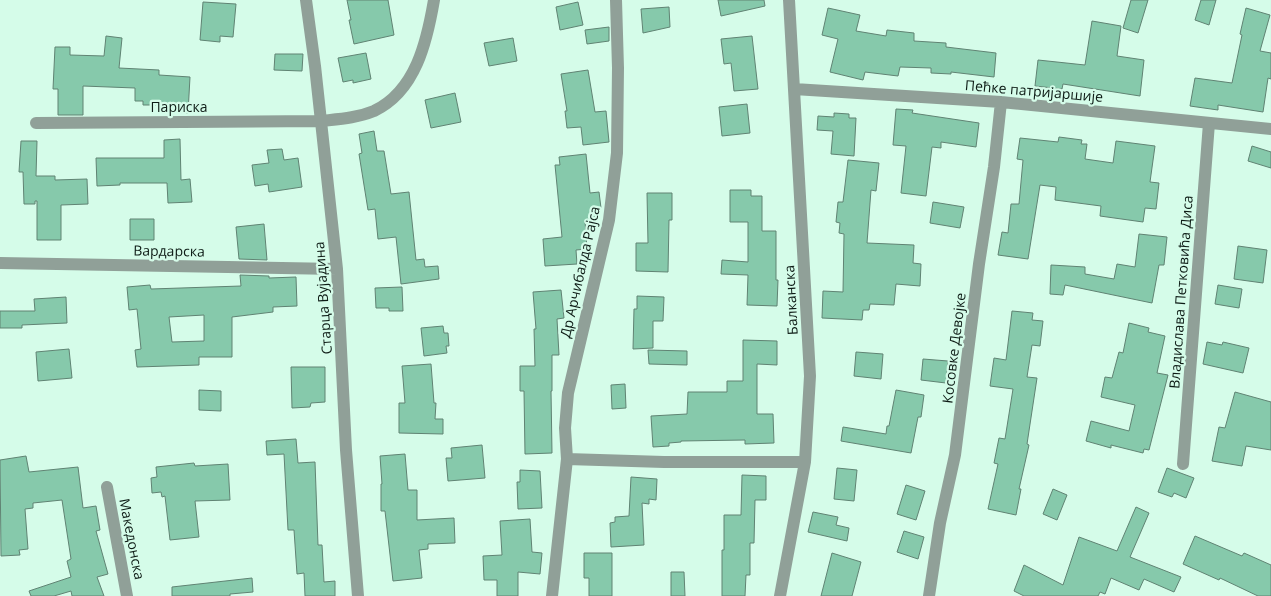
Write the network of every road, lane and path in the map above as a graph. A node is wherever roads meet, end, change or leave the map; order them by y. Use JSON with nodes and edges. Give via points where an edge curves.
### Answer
{"nodes":[{"id":1,"x":306,"y":0,"type":"edge"},
{"id":2,"x":434,"y":0,"type":"edge"},
{"id":3,"x":616,"y":0,"type":"edge"},
{"id":4,"x":789,"y":0,"type":"edge"},
{"id":5,"x":794,"y":89,"type":"junction"},
{"id":6,"x":1001,"y":102,"type":"junction"},
{"id":7,"x":321,"y":121,"type":"junction"},
{"id":8,"x":1209,"y":122,"type":"junction"},
{"id":9,"x":36,"y":123,"type":"dead end"},
{"id":10,"x":1271,"y":129,"type":"edge"},
{"id":11,"x":0,"y":263,"type":"edge"},
{"id":12,"x":338,"y":269,"type":"junction"},
{"id":13,"x":567,"y":459,"type":"junction"},
{"id":14,"x":805,"y":462,"type":"junction"},
{"id":15,"x":1183,"y":464,"type":"dead end"},
{"id":16,"x":107,"y":488,"type":"dead end"},
{"id":17,"x":127,"y":596,"type":"edge"},
{"id":18,"x":358,"y":596,"type":"edge"},
{"id":19,"x":552,"y":596,"type":"edge"},
{"id":20,"x":780,"y":596,"type":"edge"},
{"id":21,"x":929,"y":596,"type":"edge"}],
"edges":[{"from":1,"to":7,"type":"street","name":"Старца Вујадина"},
{"from":2,"to":7,"type":"street","name":"Париска","via":[[423,51],[408,80],[393,97],[375,110],[361,115]]},
{"from":3,"to":13,"type":"street","name":"Др Арчибалда Рајса","via":[[617,152],[609,220],[568,393]]},
{"from":4,"to":5,"type":"street","name":"Балканска"},
{"from":5,"to":6,"type":"street","name":"Пећке патријаршије"},
{"from":5,"to":14,"type":"street","name":"Балканска","via":[[810,376]]},
{"from":6,"to":8,"type":"street","name":"Пећке патријаршије"},
{"from":6,"to":21,"type":"street","name":"Косовке Девојке","via":[[955,455]]},
{"from":7,"to":9,"type":"street","name":"Париска"},
{"from":7,"to":12,"type":"street","name":"Старца Вујадина"},
{"from":8,"to":10,"type":"street","name":"Пећке патријаршије"},
{"from":8,"to":15,"type":"street","name":"Владислава Петковића Диса"},
{"from":11,"to":12,"type":"street","name":"Вардарска"},
{"from":12,"to":18,"type":"street","name":"Старца Вујадина","via":[[346,450]]},
{"from":13,"to":14,"type":"street"},
{"from":13,"to":19,"type":"street","name":"Др Арчибалда Рајса"},
{"from":14,"to":20,"type":"street","name":"Балканска"},
{"from":16,"to":17,"type":"street","name":"Македонска"}]}
